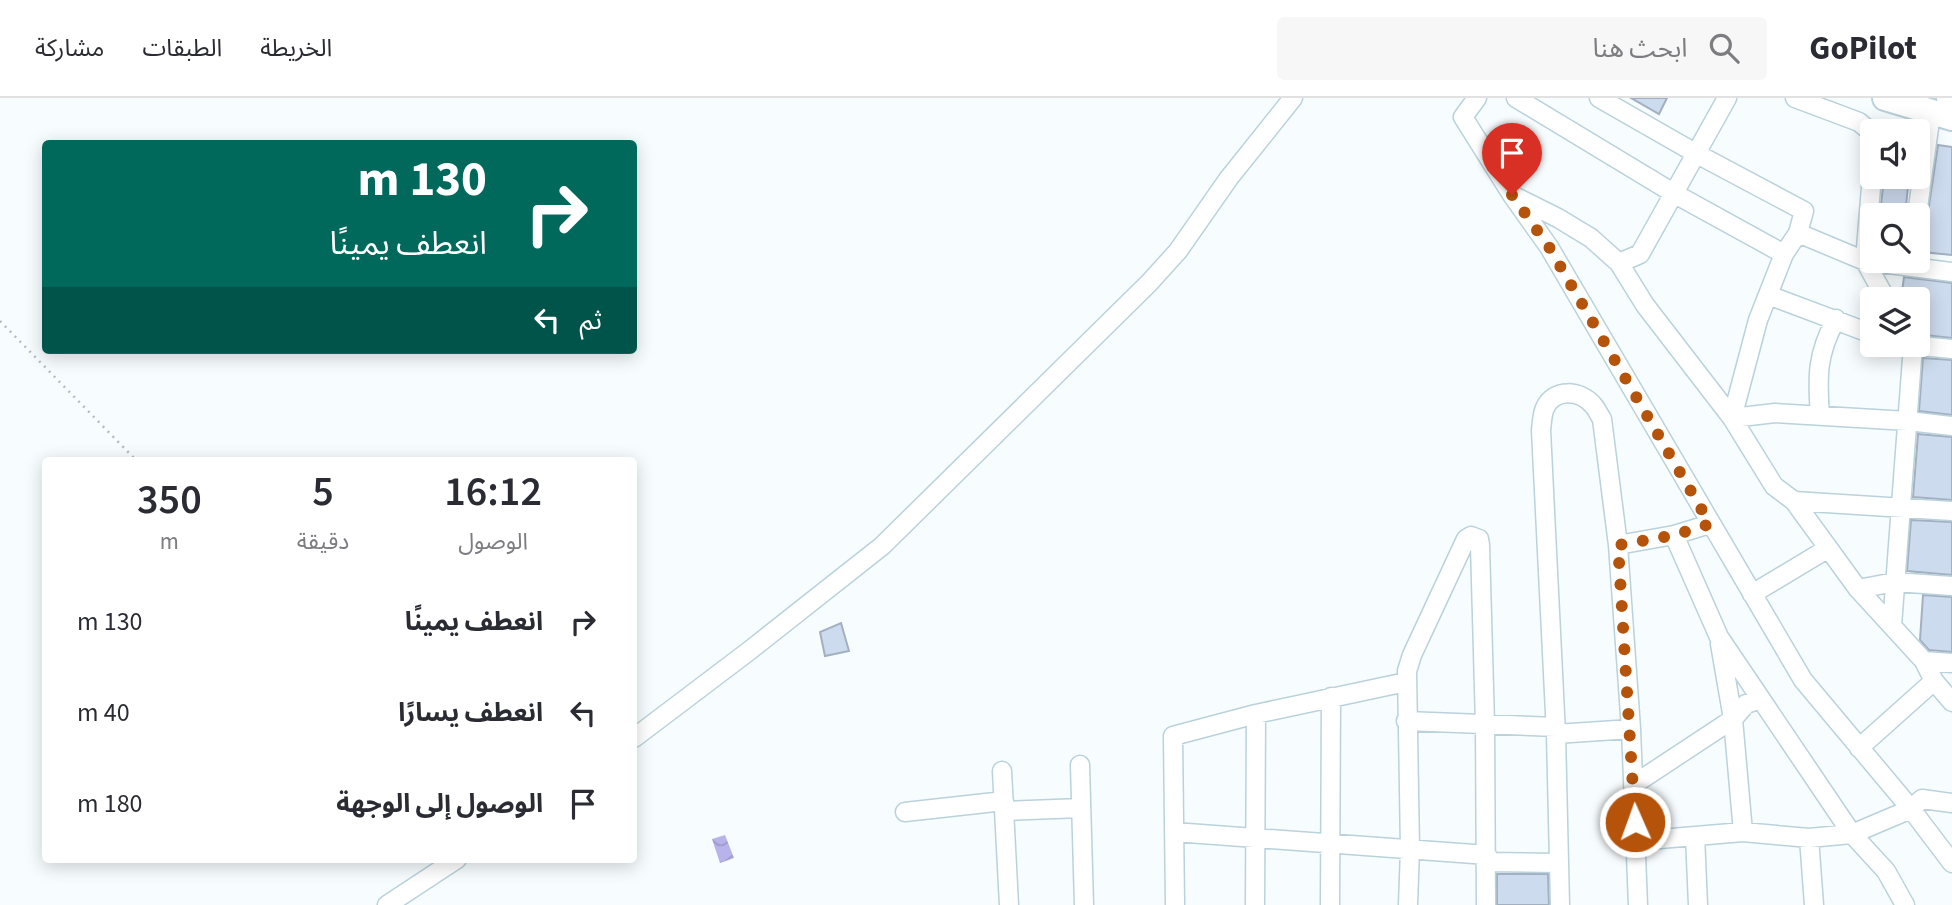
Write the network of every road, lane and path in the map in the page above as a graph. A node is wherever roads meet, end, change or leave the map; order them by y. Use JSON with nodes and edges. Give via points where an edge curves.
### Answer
{"nodes":[{"id":1,"x":1293,"y":98,"type":"edge"},
{"id":2,"x":1477,"y":98,"type":"edge"},
{"id":3,"x":1516,"y":98,"type":"edge"},
{"id":4,"x":1599,"y":98,"type":"edge"},
{"id":5,"x":1727,"y":98,"type":"edge"},
{"id":6,"x":1795,"y":98,"type":"edge"},
{"id":7,"x":1885,"y":98,"type":"edge"},
{"id":8,"x":1946,"y":107,"type":"edge"},
{"id":9,"x":1860,"y":122,"type":"edge"},
{"id":10,"x":1696,"y":154,"type":"junction"},
{"id":11,"x":1675,"y":194,"type":"junction"},
{"id":12,"x":1512,"y":195,"type":"junction"},
{"id":13,"x":1920,"y":203,"type":"edge"},
{"id":14,"x":1798,"y":233,"type":"junction"},
{"id":15,"x":1784,"y":254,"type":"junction"},
{"id":16,"x":1860,"y":259,"type":"edge"},
{"id":17,"x":1619,"y":263,"type":"junction"},
{"id":18,"x":1930,"y":268,"type":"edge"},
{"id":19,"x":1952,"y":272,"type":"edge"},
{"id":20,"x":1768,"y":295,"type":"junction"},
{"id":21,"x":1836,"y":319,"type":"junction"},
{"id":22,"x":0,"y":321,"type":"edge"},
{"id":23,"x":1860,"y":329,"type":"edge"},
{"id":24,"x":1930,"y":347,"type":"edge"},
{"id":25,"x":1952,"y":349,"type":"edge"},
{"id":26,"x":1912,"y":357,"type":"edge"},
{"id":27,"x":1819,"y":415,"type":"junction"},
{"id":28,"x":1732,"y":418,"type":"junction"},
{"id":29,"x":1908,"y":421,"type":"junction"},
{"id":30,"x":1952,"y":426,"type":"edge"},
{"id":31,"x":133,"y":457,"type":"edge"},
{"id":32,"x":1794,"y":501,"type":"junction"},
{"id":33,"x":1899,"y":506,"type":"junction"},
{"id":34,"x":1952,"y":511,"type":"edge"},
{"id":35,"x":1710,"y":524,"type":"junction"},
{"id":36,"x":1675,"y":535,"type":"junction"},
{"id":37,"x":1618,"y":545,"type":"junction"},
{"id":38,"x":1827,"y":549,"type":"junction"},
{"id":39,"x":1895,"y":582,"type":"junction"},
{"id":40,"x":1952,"y":586,"type":"edge"},
{"id":41,"x":1858,"y":589,"type":"junction"},
{"id":42,"x":1752,"y":594,"type":"junction"},
{"id":43,"x":1892,"y":626,"type":"junction"},
{"id":44,"x":1719,"y":637,"type":"junction"},
{"id":45,"x":1924,"y":662,"type":"junction"},
{"id":46,"x":1952,"y":663,"type":"edge"},
{"id":47,"x":1934,"y":681,"type":"junction"},
{"id":48,"x":1406,"y":682,"type":"junction"},
{"id":49,"x":1331,"y":697,"type":"junction"},
{"id":50,"x":1761,"y":699,"type":"junction"},
{"id":51,"x":1952,"y":702,"type":"edge"},
{"id":52,"x":1256,"y":714,"type":"junction"},
{"id":53,"x":1733,"y":719,"type":"junction"},
{"id":54,"x":1406,"y":721,"type":"junction"},
{"id":55,"x":1485,"y":723,"type":"junction"},
{"id":56,"x":1631,"y":729,"type":"junction"},
{"id":57,"x":1556,"y":730,"type":"junction"},
{"id":58,"x":637,"y":736,"type":"edge"},
{"id":59,"x":1859,"y":748,"type":"junction"},
{"id":60,"x":1080,"y":765,"type":"dead end"},
{"id":61,"x":1002,"y":771,"type":"dead end"},
{"id":62,"x":1633,"y":785,"type":"junction"},
{"id":63,"x":1952,"y":803,"type":"edge"},
{"id":64,"x":1004,"y":806,"type":"junction"},
{"id":65,"x":1081,"y":808,"type":"junction"},
{"id":66,"x":1911,"y":809,"type":"junction"},
{"id":67,"x":905,"y":812,"type":"dead end"},
{"id":68,"x":1174,"y":832,"type":"junction"},
{"id":69,"x":1743,"y":832,"type":"junction"},
{"id":70,"x":1852,"y":834,"type":"junction"},
{"id":71,"x":1695,"y":836,"type":"junction"},
{"id":72,"x":1255,"y":838,"type":"junction"},
{"id":73,"x":1809,"y":838,"type":"junction"},
{"id":74,"x":1636,"y":841,"type":"junction"},
{"id":75,"x":1331,"y":843,"type":"junction"},
{"id":76,"x":1410,"y":849,"type":"junction"},
{"id":77,"x":1487,"y":859,"type":"junction"},
{"id":78,"x":451,"y":863,"type":"edge"},
{"id":79,"x":1558,"y":863,"type":"junction"},
{"id":80,"x":1952,"y":863,"type":"edge"},
{"id":81,"x":387,"y":905,"type":"edge"},
{"id":82,"x":1009,"y":905,"type":"edge"},
{"id":83,"x":1084,"y":905,"type":"edge"},
{"id":84,"x":1175,"y":905,"type":"edge"},
{"id":85,"x":1255,"y":905,"type":"edge"},
{"id":86,"x":1330,"y":905,"type":"edge"},
{"id":87,"x":1408,"y":905,"type":"edge"},
{"id":88,"x":1486,"y":905,"type":"edge"},
{"id":89,"x":1560,"y":905,"type":"edge"},
{"id":90,"x":1638,"y":905,"type":"edge"},
{"id":91,"x":1698,"y":905,"type":"edge"},
{"id":92,"x":1814,"y":905,"type":"edge"},
{"id":93,"x":1905,"y":905,"type":"edge"}],
"edges":[{"from":1,"to":58,"type":"street","via":[[1149,283],[882,546]]},
{"from":2,"to":12,"type":"street","via":[[1463,117]]},
{"from":3,"to":11,"type":"street"},
{"from":4,"to":10,"type":"street"},
{"from":5,"to":10,"type":"street"},
{"from":6,"to":9,"type":"street"},
{"from":7,"to":8,"type":"main road"},
{"from":8,"to":13,"type":"street"},
{"from":10,"to":11,"type":"street"},
{"from":10,"to":14,"type":"street","via":[[1804,211]]},
{"from":11,"to":15,"type":"street"},
{"from":11,"to":17,"type":"street","via":[[1640,254]]},
{"from":12,"to":17,"type":"street","via":[[1591,238]]},
{"from":12,"to":35,"type":"street","via":[[1549,247]]},
{"from":14,"to":15,"type":"street"},
{"from":14,"to":16,"type":"street"},
{"from":15,"to":20,"type":"street"},
{"from":17,"to":28,"type":"street","via":[[1645,305]]},
{"from":18,"to":19,"type":"street"},
{"from":20,"to":21,"type":"street"},
{"from":20,"to":28,"type":"street"},
{"from":21,"to":23,"type":"street"},
{"from":21,"to":27,"type":"street","via":[[1825,339],[1817,376]]},
{"from":22,"to":31,"type":"path"},
{"from":24,"to":25,"type":"street"},
{"from":26,"to":29,"type":"street"},
{"from":27,"to":28,"type":"street","via":[[1775,413]]},
{"from":27,"to":29,"type":"street"},
{"from":28,"to":32,"type":"street","via":[[1774,486]]},
{"from":29,"to":30,"type":"street"},
{"from":29,"to":33,"type":"street"},
{"from":32,"to":33,"type":"street"},
{"from":32,"to":38,"type":"street"},
{"from":33,"to":34,"type":"street"},
{"from":33,"to":39,"type":"street"},
{"from":35,"to":36,"type":"street"},
{"from":35,"to":42,"type":"street"},
{"from":36,"to":37,"type":"street"},
{"from":36,"to":44,"type":"street"},
{"from":37,"to":56,"type":"street"},
{"from":37,"to":57,"type":"street","via":[[1602,419],[1583,397],[1556,394],[1545,407],[1541,430]]},
{"from":38,"to":41,"type":"street"},
{"from":38,"to":42,"type":"street"},
{"from":39,"to":40,"type":"street"},
{"from":39,"to":41,"type":"street"},
{"from":39,"to":43,"type":"street"},
{"from":41,"to":43,"type":"street"},
{"from":42,"to":59,"type":"street","via":[[1803,680]]},
{"from":43,"to":45,"type":"street"},
{"from":44,"to":50,"type":"street"},
{"from":44,"to":53,"type":"street"},
{"from":45,"to":46,"type":"street"},
{"from":45,"to":47,"type":"street"},
{"from":47,"to":51,"type":"street"},
{"from":47,"to":59,"type":"street"},
{"from":48,"to":49,"type":"street"},
{"from":48,"to":54,"type":"street"},
{"from":48,"to":55,"type":"street","via":[[1412,655],[1466,539],[1476,537],[1480,545]]},
{"from":49,"to":52,"type":"street"},
{"from":49,"to":75,"type":"street"},
{"from":50,"to":53,"type":"street","via":[[1746,704]]},
{"from":50,"to":70,"type":"street"},
{"from":52,"to":68,"type":"street","via":[[1173,736]]},
{"from":52,"to":72,"type":"street"},
{"from":53,"to":62,"type":"street"},
{"from":53,"to":69,"type":"street"},
{"from":54,"to":55,"type":"street"},
{"from":54,"to":76,"type":"street"},
{"from":55,"to":57,"type":"street"},
{"from":55,"to":77,"type":"street"},
{"from":56,"to":57,"type":"street"},
{"from":56,"to":62,"type":"street"},
{"from":57,"to":79,"type":"street"},
{"from":59,"to":66,"type":"street"},
{"from":60,"to":65,"type":"street"},
{"from":61,"to":64,"type":"street"},
{"from":62,"to":74,"type":"street"},
{"from":63,"to":66,"type":"street","via":[[1922,799]]},
{"from":64,"to":65,"type":"street"},
{"from":64,"to":67,"type":"street"},
{"from":64,"to":82,"type":"street"},
{"from":65,"to":83,"type":"street"},
{"from":66,"to":70,"type":"street"},
{"from":66,"to":80,"type":"street"},
{"from":68,"to":72,"type":"street"},
{"from":68,"to":84,"type":"street"},
{"from":69,"to":71,"type":"street"},
{"from":69,"to":73,"type":"street"},
{"from":70,"to":73,"type":"street"},
{"from":70,"to":93,"type":"street","via":[[1886,871]]},
{"from":71,"to":74,"type":"street"},
{"from":71,"to":91,"type":"street"},
{"from":72,"to":75,"type":"street"},
{"from":72,"to":85,"type":"street"},
{"from":73,"to":92,"type":"street"},
{"from":74,"to":90,"type":"street"},
{"from":75,"to":76,"type":"street"},
{"from":75,"to":86,"type":"street"},
{"from":76,"to":77,"type":"street"},
{"from":76,"to":87,"type":"street"},
{"from":77,"to":79,"type":"street"},
{"from":77,"to":88,"type":"street"},
{"from":78,"to":81,"type":"street"},
{"from":79,"to":89,"type":"street"}]}
